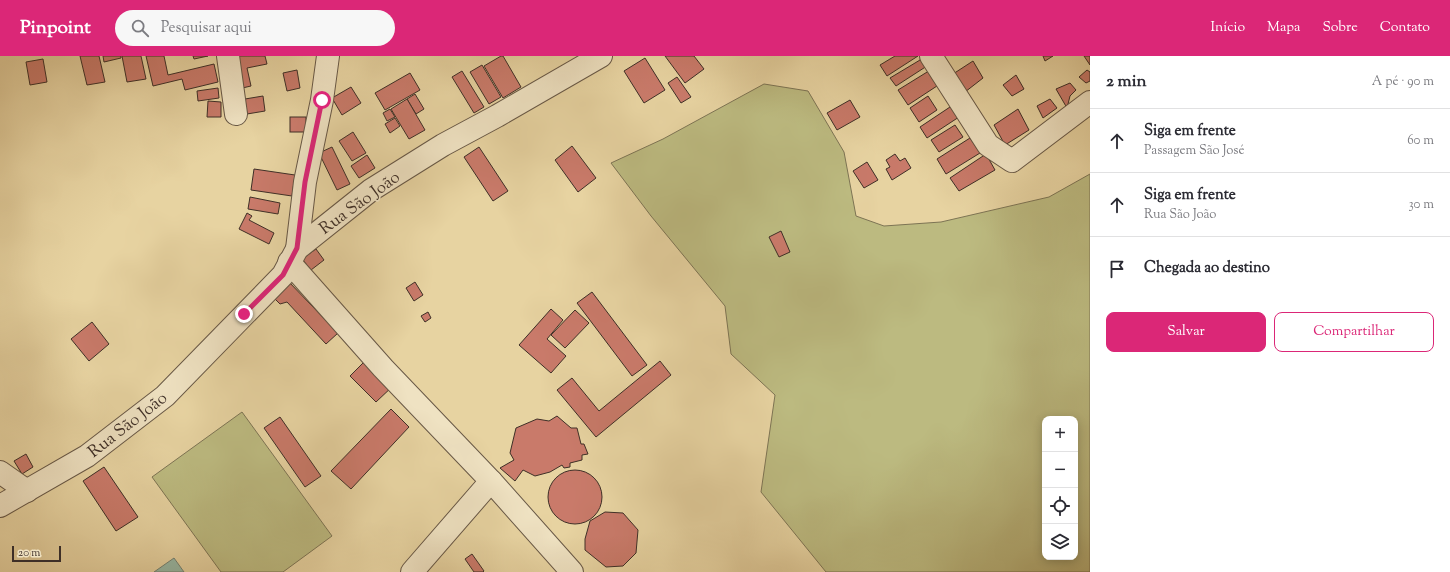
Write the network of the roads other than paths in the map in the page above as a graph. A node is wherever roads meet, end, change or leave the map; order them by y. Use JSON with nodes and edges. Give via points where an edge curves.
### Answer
{"nodes":[{"id":1,"x":228,"y":56,"type":"edge"},
{"id":2,"x":328,"y":56,"type":"edge"},
{"id":3,"x":601,"y":56,"type":"edge"},
{"id":4,"x":931,"y":56,"type":"edge"},
{"id":5,"x":1090,"y":102,"type":"edge"},
{"id":6,"x":236,"y":114,"type":"dead end"},
{"id":7,"x":293,"y":255,"type":"junction"},
{"id":8,"x":0,"y":472,"type":"edge"},
{"id":9,"x":491,"y":481,"type":"junction"},
{"id":10,"x":27,"y":491,"type":"junction"},
{"id":11,"x":0,"y":506,"type":"edge"},
{"id":12,"x":412,"y":572,"type":"edge"},
{"id":13,"x":572,"y":572,"type":"edge"}],
"edges":[{"from":1,"to":6,"type":"street"},
{"from":2,"to":7,"type":"street"},
{"from":3,"to":7,"type":"street","name":"Rua São João","via":[[436,149],[372,190]]},
{"from":4,"to":5,"type":"street","via":[[988,145],[1012,161]]},
{"from":7,"to":9,"type":"street","via":[[383,368]]},
{"from":7,"to":10,"type":"street","name":"Rua São João","via":[[283,275],[165,396],[87,456]]},
{"from":8,"to":10,"type":"street"},
{"from":9,"to":12,"type":"street"},
{"from":9,"to":13,"type":"street"},
{"from":10,"to":11,"type":"street","name":"Rua São João"}]}
